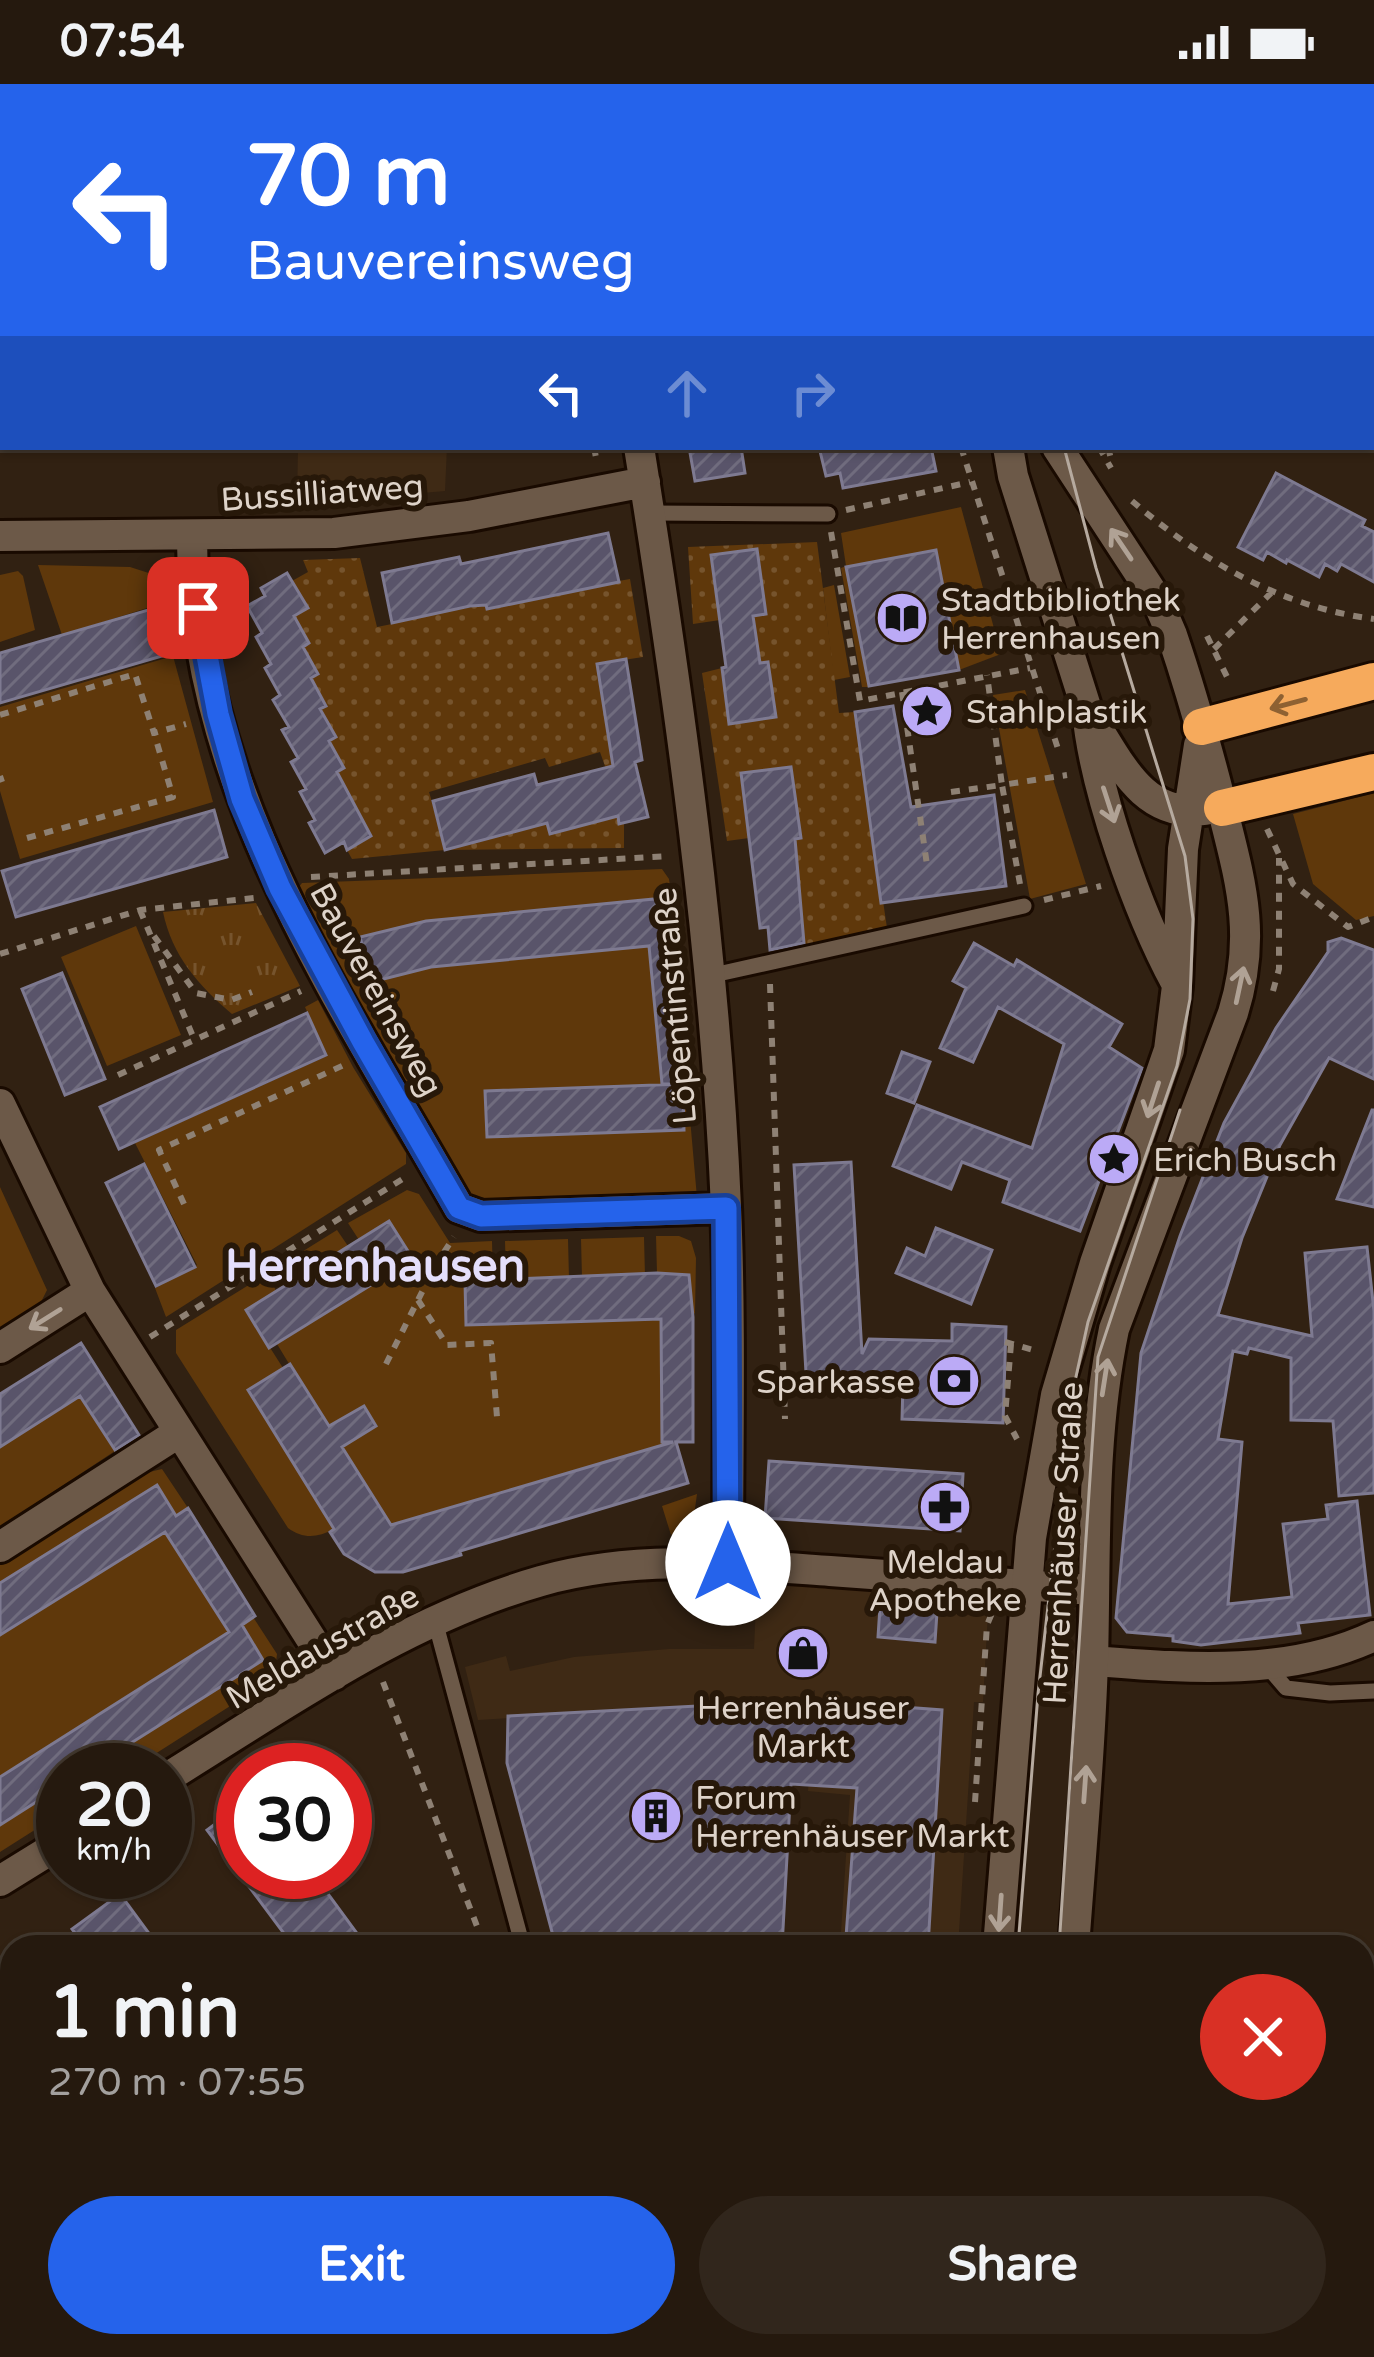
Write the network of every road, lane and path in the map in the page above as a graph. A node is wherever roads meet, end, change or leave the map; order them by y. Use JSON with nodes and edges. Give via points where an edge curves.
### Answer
{"nodes":[{"id":1,"x":639,"y":450,"type":"edge"},
{"id":2,"x":962,"y":450,"type":"edge"},
{"id":3,"x":1009,"y":450,"type":"edge"},
{"id":4,"x":1059,"y":450,"type":"edge"},
{"id":5,"x":1101,"y":450,"type":"edge"},
{"id":6,"x":1109,"y":450,"type":"edge"},
{"id":7,"x":970,"y":482,"type":"junction"},
{"id":8,"x":647,"y":497,"type":"junction"},
{"id":9,"x":1132,"y":501,"type":"dead end"},
{"id":10,"x":827,"y":514,"type":"junction"},
{"id":11,"x":0,"y":536,"type":"edge"},
{"id":12,"x":192,"y":536,"type":"junction"},
{"id":13,"x":1270,"y":593,"type":"junction"},
{"id":14,"x":1374,"y":620,"type":"edge"},
{"id":15,"x":1214,"y":649,"type":"dead end"},
{"id":16,"x":1030,"y":668,"type":"junction"},
{"id":17,"x":987,"y":675,"type":"junction"},
{"id":18,"x":1374,"y":680,"type":"edge"},
{"id":19,"x":902,"y":692,"type":"junction"},
{"id":20,"x":1087,"y":710,"type":"junction"},
{"id":21,"x":218,"y":714,"type":"junction"},
{"id":22,"x":0,"y":715,"type":"edge"},
{"id":23,"x":1202,"y":727,"type":"junction"},
{"id":24,"x":154,"y":733,"type":"junction"},
{"id":25,"x":1060,"y":753,"type":"dead end"},
{"id":26,"x":1374,"y":772,"type":"edge"},
{"id":27,"x":1067,"y":775,"type":"dead end"},
{"id":28,"x":1002,"y":785,"type":"junction"},
{"id":29,"x":951,"y":792,"type":"dead end"},
{"id":30,"x":1206,"y":810,"type":"junction"},
{"id":31,"x":27,"y":838,"type":"dead end"},
{"id":32,"x":697,"y":854,"type":"junction"},
{"id":33,"x":927,"y":865,"type":"dead end"},
{"id":34,"x":1105,"y":885,"type":"dead end"},
{"id":35,"x":280,"y":888,"type":"junction"},
{"id":36,"x":1024,"y":906,"type":"junction"},
{"id":37,"x":140,"y":910,"type":"junction"},
{"id":38,"x":1374,"y":917,"type":"edge"},
{"id":39,"x":148,"y":929,"type":"junction"},
{"id":40,"x":0,"y":954,"type":"edge"},
{"id":41,"x":769,"y":962,"type":"junction"},
{"id":42,"x":709,"y":976,"type":"junction"},
{"id":43,"x":328,"y":979,"type":"junction"},
{"id":44,"x":1178,"y":986,"type":"junction"},
{"id":45,"x":1274,"y":991,"type":"dead end"},
{"id":46,"x":252,"y":992,"type":"dead end"},
{"id":47,"x":195,"y":1040,"type":"junction"},
{"id":48,"x":369,"y":1053,"type":"junction"},
{"id":49,"x":118,"y":1075,"type":"dead end"},
{"id":50,"x":0,"y":1104,"type":"edge"},
{"id":51,"x":432,"y":1161,"type":"junction"},
{"id":52,"x":184,"y":1204,"type":"dead end"},
{"id":53,"x":726,"y":1208,"type":"junction"},
{"id":54,"x":469,"y":1214,"type":"junction"},
{"id":55,"x":90,"y":1291,"type":"junction"},
{"id":56,"x":418,"y":1300,"type":"junction"},
{"id":57,"x":0,"y":1348,"type":"edge"},
{"id":58,"x":1030,"y":1349,"type":"dead end"},
{"id":59,"x":128,"y":1351,"type":"junction"},
{"id":60,"x":386,"y":1364,"type":"dead end"},
{"id":61,"x":497,"y":1417,"type":"dead end"},
{"id":62,"x":784,"y":1419,"type":"dead end"},
{"id":63,"x":178,"y":1433,"type":"junction"},
{"id":64,"x":1020,"y":1445,"type":"dead end"},
{"id":65,"x":0,"y":1547,"type":"edge"},
{"id":66,"x":728,"y":1563,"type":"junction"},
{"id":67,"x":1024,"y":1586,"type":"junction"},
{"id":68,"x":1093,"y":1590,"type":"junction"},
{"id":69,"x":434,"y":1621,"type":"junction"},
{"id":70,"x":1374,"y":1636,"type":"edge"},
{"id":71,"x":372,"y":1653,"type":"junction"},
{"id":72,"x":1093,"y":1661,"type":"junction"},
{"id":73,"x":1265,"y":1664,"type":"junction"},
{"id":74,"x":334,"y":1675,"type":"junction"},
{"id":75,"x":1374,"y":1691,"type":"edge"},
{"id":76,"x":192,"y":1762,"type":"edge"},
{"id":77,"x":36,"y":1859,"type":"edge"},
{"id":78,"x":0,"y":1881,"type":"edge"},
{"id":79,"x":480,"y":1935,"type":"edge"},
{"id":80,"x":520,"y":1935,"type":"edge"},
{"id":81,"x":999,"y":1935,"type":"edge"},
{"id":82,"x":1075,"y":1935,"type":"edge"}],
"edges":[{"from":1,"to":8,"type":"street","name":"Löpentinstraße"},
{"from":2,"to":7,"type":"path"},
{"from":3,"to":20,"type":"street"},
{"from":23,"to":4,"type":"street","name":"Herrenhäuser Straße","one_way":true,"via":[[1157,600]]},
{"from":5,"to":6,"type":"path","via":[[1114,473]]},
{"from":7,"to":10,"type":"path"},
{"from":7,"to":16,"type":"path"},
{"from":8,"to":10,"type":"lane","name":"Bussilliatweg"},
{"from":8,"to":12,"type":"street","name":"Bussilliatweg","via":[[334,533]]},
{"from":8,"to":32,"type":"street","name":"Löpentinstraße"},
{"from":9,"to":13,"type":"path","via":[[1175,538]]},
{"from":10,"to":19,"type":"path","via":[[860,701]]},
{"from":11,"to":12,"type":"street","name":"Bussilliatweg"},
{"from":12,"to":21,"type":"street","name":"Bauvereinsweg"},
{"from":13,"to":14,"type":"path"},
{"from":13,"to":15,"type":"path"},
{"from":16,"to":17,"type":"path"},
{"from":16,"to":25,"type":"path"},
{"from":17,"to":19,"type":"path"},
{"from":17,"to":28,"type":"path"},
{"from":18,"to":23,"type":"highway","one_way":true},
{"from":19,"to":33,"type":"path"},
{"from":20,"to":30,"type":"street","via":[[1144,797],[1172,810]]},
{"from":20,"to":44,"type":"street","one_way":true,"via":[[1090,748],[1138,899]]},
{"from":21,"to":24,"type":"path"},
{"from":21,"to":35,"type":"street","name":"Bauvereinsweg"},
{"from":22,"to":24,"type":"path","via":[[135,674]]},
{"from":23,"to":30,"type":"street","name":"Herrenhäuser Straße"},
{"from":24,"to":31,"type":"path","via":[[173,796]]},
{"from":26,"to":30,"type":"highway"},
{"from":27,"to":28,"type":"path"},
{"from":28,"to":29,"type":"path"},
{"from":28,"to":36,"type":"path"},
{"from":30,"to":44,"type":"street","name":"Herrenhäuser Straße","via":[[1183,849]]},
{"from":68,"to":30,"type":"street","name":"Herrenhäuser Straße","one_way":true,"via":[[1094,1460],[1114,1329],[1243,982],[1244,896]]},
{"from":32,"to":35,"type":"path","via":[[306,877]]},
{"from":32,"to":42,"type":"street","name":"Löpentinstraße"},
{"from":34,"to":36,"type":"path"},
{"from":35,"to":37,"type":"path","via":[[253,899]]},
{"from":35,"to":43,"type":"street","name":"Bauvereinsweg"},
{"from":36,"to":41,"type":"lane"},
{"from":37,"to":39,"type":"path"},
{"from":37,"to":40,"type":"path"},
{"from":38,"to":45,"type":"path","via":[[1348,927],[1294,884],[1279,858]]},
{"from":39,"to":46,"type":"path","via":[[196,993],[231,1000]]},
{"from":39,"to":47,"type":"path"},
{"from":41,"to":42,"type":"lane"},
{"from":41,"to":62,"type":"path"},
{"from":42,"to":53,"type":"street","name":"Löpentinstraße"},
{"from":43,"to":47,"type":"path"},
{"from":43,"to":48,"type":"street","name":"Bauvereinsweg"},
{"from":44,"to":67,"type":"street","name":"Herrenhäuser Straße","one_way":true,"via":[[1155,1098],[1056,1395]]},
{"from":47,"to":49,"type":"path"},
{"from":48,"to":51,"type":"street","name":"Bauvereinsweg"},
{"from":48,"to":52,"type":"path","via":[[159,1150]]},
{"from":50,"to":55,"type":"street"},
{"from":51,"to":54,"type":"street","name":"Bauvereinsweg"},
{"from":51,"to":59,"type":"path"},
{"from":53,"to":54,"type":"street"},
{"from":53,"to":66,"type":"street","name":"Löpentinstraße"},
{"from":54,"to":56,"type":"path"},
{"from":55,"to":57,"type":"street","one_way":true},
{"from":55,"to":59,"type":"street"},
{"from":56,"to":60,"type":"path"},
{"from":56,"to":61,"type":"path","via":[[447,1345],[490,1343]]},
{"from":58,"to":64,"type":"path","via":[[1008,1343],[1005,1416]]},
{"from":59,"to":63,"type":"street"},
{"from":63,"to":65,"type":"street"},
{"from":63,"to":74,"type":"street"},
{"from":66,"to":67,"type":"street","name":"Meldaustraße"},
{"from":66,"to":69,"type":"street","name":"Meldaustraße","via":[[656,1561],[543,1580]]},
{"from":67,"to":68,"type":"street","name":"Meldaustraße"},
{"from":67,"to":81,"type":"street","name":"Herrenhäuser Straße","one_way":true},
{"from":68,"to":72,"type":"street","name":"Herrenhäuser Straße"},
{"from":69,"to":71,"type":"street","name":"Meldaustraße"},
{"from":69,"to":80,"type":"lane"},
{"from":70,"to":73,"type":"street"},
{"from":71,"to":74,"type":"street","name":"Meldaustraße"},
{"from":71,"to":79,"type":"path"},
{"from":72,"to":73,"type":"street","via":[[1207,1670]]},
{"from":82,"to":72,"type":"street","name":"Herrenhäuser Straße","one_way":true},
{"from":73,"to":75,"type":"lane","via":[[1286,1688]]},
{"from":74,"to":76,"type":"street","name":"Meldaustraße"},
{"from":77,"to":78,"type":"street"}]}
